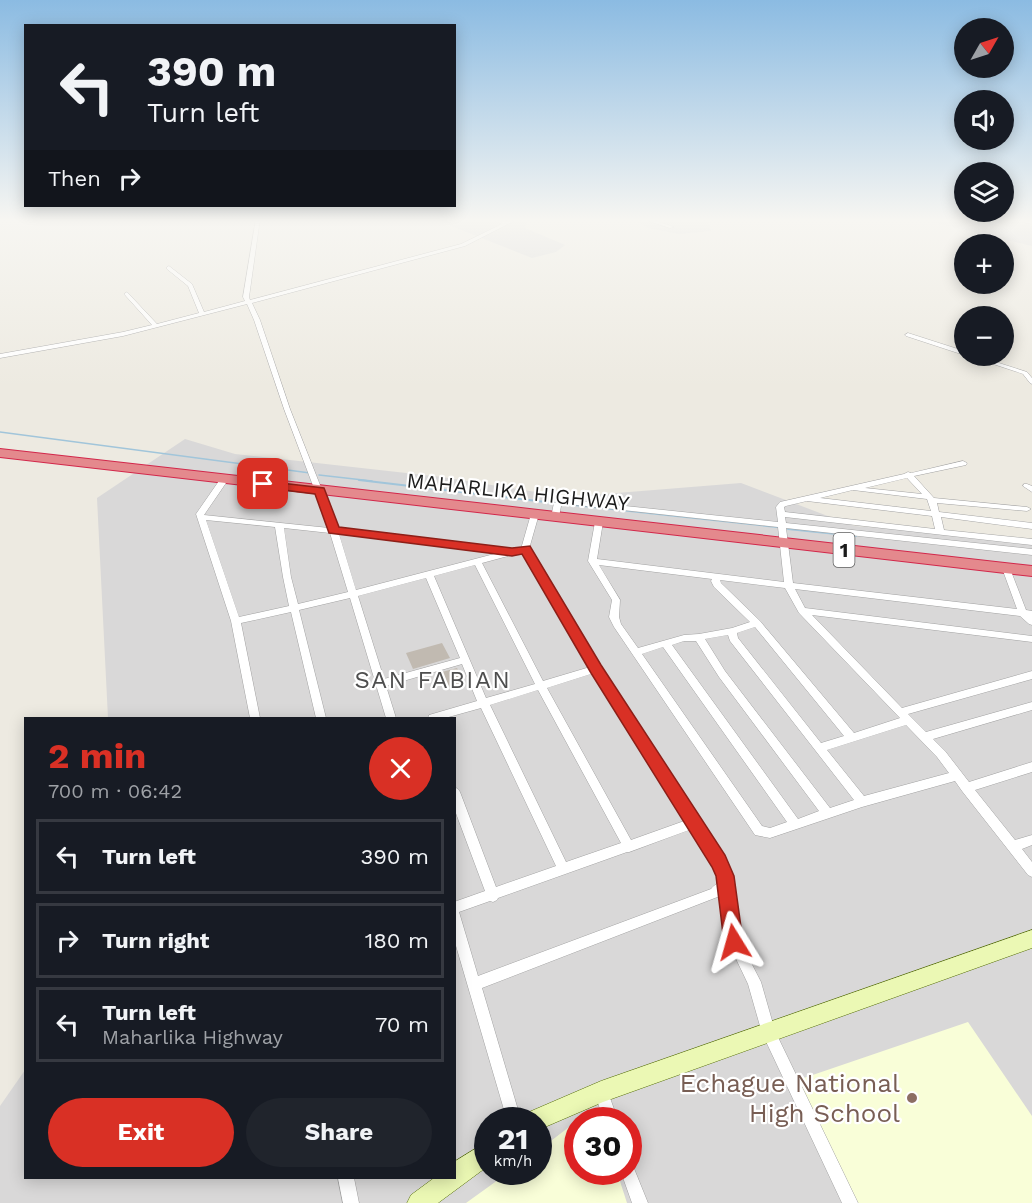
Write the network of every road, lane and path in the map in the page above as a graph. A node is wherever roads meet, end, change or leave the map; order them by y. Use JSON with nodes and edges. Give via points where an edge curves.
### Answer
{"nodes":[{"id":1,"x":178,"y":275,"type":"edge"},
{"id":2,"x":251,"y":275,"type":"edge"},
{"id":3,"x":351,"y":275,"type":"edge"},
{"id":4,"x":127,"y":294,"type":"dead end"},
{"id":5,"x":250,"y":302,"type":"junction"},
{"id":6,"x":202,"y":314,"type":"junction"},
{"id":7,"x":156,"y":326,"type":"junction"},
{"id":8,"x":908,"y":335,"type":"dead end"},
{"id":9,"x":954,"y":350,"type":"edge"},
{"id":10,"x":0,"y":356,"type":"edge"},
{"id":11,"x":1003,"y":366,"type":"edge"},
{"id":12,"x":1032,"y":382,"type":"edge"},
{"id":13,"x":0,"y":453,"type":"edge"},
{"id":14,"x":963,"y":463,"type":"dead end"},
{"id":15,"x":908,"y":474,"type":"junction"},
{"id":16,"x":224,"y":480,"type":"junction"},
{"id":17,"x":848,"y":488,"type":"junction"},
{"id":18,"x":320,"y":491,"type":"junction"},
{"id":19,"x":801,"y":498,"type":"junction"},
{"id":20,"x":931,"y":498,"type":"junction"},
{"id":21,"x":1018,"y":501,"type":"dead end"},
{"id":22,"x":1029,"y":512,"type":"edge"},
{"id":23,"x":534,"y":514,"type":"junction"},
{"id":24,"x":781,"y":514,"type":"junction"},
{"id":25,"x":936,"y":515,"type":"junction"},
{"id":26,"x":202,"y":517,"type":"junction"},
{"id":27,"x":555,"y":517,"type":"junction"},
{"id":28,"x":599,"y":522,"type":"junction"},
{"id":29,"x":279,"y":524,"type":"junction"},
{"id":30,"x":782,"y":525,"type":"junction"},
{"id":31,"x":1032,"y":526,"type":"edge"},
{"id":32,"x":334,"y":531,"type":"junction"},
{"id":33,"x":940,"y":531,"type":"junction"},
{"id":34,"x":1032,"y":542,"type":"edge"},
{"id":35,"x":786,"y":543,"type":"junction"},
{"id":36,"x":525,"y":549,"type":"junction"},
{"id":37,"x":512,"y":552,"type":"junction"},
{"id":38,"x":1032,"y":552,"type":"edge"},
{"id":39,"x":477,"y":561,"type":"junction"},
{"id":40,"x":592,"y":561,"type":"junction"},
{"id":41,"x":1006,"y":568,"type":"junction"},
{"id":42,"x":1032,"y":572,"type":"edge"},
{"id":43,"x":429,"y":574,"type":"junction"},
{"id":44,"x":718,"y":577,"type":"junction"},
{"id":45,"x":789,"y":587,"type":"junction"},
{"id":46,"x":353,"y":594,"type":"junction"},
{"id":47,"x":295,"y":607,"type":"junction"},
{"id":48,"x":802,"y":611,"type":"junction"},
{"id":49,"x":1027,"y":614,"type":"edge"},
{"id":50,"x":236,"y":621,"type":"junction"},
{"id":51,"x":1032,"y":622,"type":"edge"},
{"id":52,"x":757,"y":623,"type":"junction"},
{"id":53,"x":732,"y":631,"type":"junction"},
{"id":54,"x":699,"y":637,"type":"junction"},
{"id":55,"x":1032,"y":639,"type":"edge"},
{"id":56,"x":666,"y":644,"type":"junction"},
{"id":57,"x":635,"y":652,"type":"junction"},
{"id":58,"x":465,"y":660,"type":"junction"},
{"id":59,"x":596,"y":669,"type":"junction"},
{"id":60,"x":1032,"y":675,"type":"edge"},
{"id":61,"x":380,"y":684,"type":"junction"},
{"id":62,"x":541,"y":686,"type":"junction"},
{"id":63,"x":483,"y":702,"type":"junction"},
{"id":64,"x":1032,"y":706,"type":"edge"},
{"id":65,"x":904,"y":716,"type":"junction"},
{"id":66,"x":255,"y":717,"type":"edge"},
{"id":67,"x":321,"y":717,"type":"edge"},
{"id":68,"x":391,"y":717,"type":"edge"},
{"id":69,"x":436,"y":717,"type":"edge"},
{"id":70,"x":924,"y":736,"type":"junction"},
{"id":71,"x":852,"y":738,"type":"junction"},
{"id":72,"x":819,"y":748,"type":"junction"},
{"id":73,"x":1032,"y":767,"type":"edge"},
{"id":74,"x":956,"y":776,"type":"junction"},
{"id":75,"x":966,"y":788,"type":"junction"},
{"id":76,"x":456,"y":797,"type":"edge"},
{"id":77,"x":862,"y":802,"type":"junction"},
{"id":78,"x":827,"y":813,"type":"junction"},
{"id":79,"x":693,"y":823,"type":"junction"},
{"id":80,"x":795,"y":824,"type":"junction"},
{"id":81,"x":1032,"y":840,"type":"edge"},
{"id":82,"x":1013,"y":846,"type":"junction"},
{"id":83,"x":628,"y":847,"type":"junction"},
{"id":84,"x":564,"y":870,"type":"junction"},
{"id":85,"x":1032,"y":871,"type":"edge"},
{"id":86,"x":724,"y":884,"type":"junction"},
{"id":87,"x":493,"y":896,"type":"junction"},
{"id":88,"x":456,"y":907,"type":"edge"},
{"id":89,"x":456,"y":922,"type":"edge"},
{"id":90,"x":1032,"y":939,"type":"edge"},
{"id":91,"x":476,"y":984,"type":"junction"},
{"id":92,"x":769,"y":1033,"type":"junction"},
{"id":93,"x":601,"y":1092,"type":"junction"},
{"id":94,"x":510,"y":1107,"type":"edge"},
{"id":95,"x":606,"y":1107,"type":"edge"},
{"id":96,"x":552,"y":1112,"type":"edge"},
{"id":97,"x":474,"y":1162,"type":"edge"},
{"id":98,"x":456,"y":1175,"type":"edge"},
{"id":99,"x":346,"y":1179,"type":"edge"},
{"id":100,"x":450,"y":1179,"type":"edge"},
{"id":101,"x":633,"y":1185,"type":"edge"},
{"id":102,"x":351,"y":1203,"type":"edge"},
{"id":103,"x":419,"y":1203,"type":"edge"},
{"id":104,"x":640,"y":1203,"type":"edge"},
{"id":105,"x":850,"y":1203,"type":"edge"}],
"edges":[{"from":1,"to":6,"type":"street","via":[[190,285]]},
{"from":2,"to":5,"type":"street","via":[[246,290]]},
{"from":3,"to":5,"type":"street"},
{"from":4,"to":7,"type":"street"},
{"from":5,"to":6,"type":"street"},
{"from":5,"to":18,"type":"street","via":[[286,409]]},
{"from":6,"to":7,"type":"street"},
{"from":7,"to":10,"type":"street"},
{"from":8,"to":9,"type":"street"},
{"from":11,"to":12,"type":"street","via":[[1024,373]]},
{"from":13,"to":16,"type":"highway","name":"MAHARLIKA HIGHWAY","number":"1"},
{"from":14,"to":15,"type":"street"},
{"from":15,"to":17,"type":"street"},
{"from":15,"to":20,"type":"street"},
{"from":16,"to":18,"type":"highway","name":"MAHARLIKA HIGHWAY","number":"1"},
{"from":16,"to":26,"type":"street","via":[[202,509]]},
{"from":17,"to":19,"type":"street"},
{"from":17,"to":20,"type":"street"},
{"from":18,"to":23,"type":"highway","name":"MAHARLIKA HIGHWAY","number":"1"},
{"from":18,"to":32,"type":"street"},
{"from":19,"to":24,"type":"street","via":[[783,504]]},
{"from":19,"to":25,"type":"street"},
{"from":20,"to":22,"type":"street"},
{"from":20,"to":25,"type":"street"},
{"from":21,"to":22,"type":"street"},
{"from":23,"to":27,"type":"highway","name":"MAHARLIKA HIGHWAY","number":"1"},
{"from":23,"to":36,"type":"street"},
{"from":24,"to":30,"type":"street"},
{"from":24,"to":33,"type":"street"},
{"from":25,"to":31,"type":"street"},
{"from":25,"to":33,"type":"street"},
{"from":26,"to":29,"type":"street"},
{"from":26,"to":50,"type":"street"},
{"from":27,"to":28,"type":"highway","name":"MAHARLIKA HIGHWAY","number":"1"},
{"from":27,"to":30,"type":"street","via":[[557,505],[568,502]]},
{"from":28,"to":35,"type":"highway","name":"MAHARLIKA HIGHWAY","number":"1"},
{"from":28,"to":40,"type":"street"},
{"from":29,"to":32,"type":"street"},
{"from":29,"to":47,"type":"street"},
{"from":30,"to":35,"type":"street"},
{"from":30,"to":38,"type":"street"},
{"from":32,"to":37,"type":"street"},
{"from":32,"to":46,"type":"street"},
{"from":33,"to":34,"type":"street"},
{"from":35,"to":41,"type":"highway","name":"MAHARLIKA HIGHWAY","number":"1"},
{"from":35,"to":45,"type":"street"},
{"from":36,"to":37,"type":"street"},
{"from":36,"to":59,"type":"street"},
{"from":37,"to":39,"type":"street"},
{"from":39,"to":43,"type":"street"},
{"from":39,"to":62,"type":"street"},
{"from":40,"to":44,"type":"street"},
{"from":40,"to":57,"type":"street","via":[[615,597],[614,617]]},
{"from":41,"to":42,"type":"highway","name":"MAHARLIKA HIGHWAY","number":"1"},
{"from":41,"to":49,"type":"street"},
{"from":43,"to":46,"type":"street"},
{"from":43,"to":58,"type":"street"},
{"from":44,"to":45,"type":"street"},
{"from":44,"to":52,"type":"street","via":[[717,585]]},
{"from":45,"to":48,"type":"street"},
{"from":45,"to":49,"type":"street"},
{"from":46,"to":47,"type":"street"},
{"from":46,"to":61,"type":"street"},
{"from":47,"to":50,"type":"street"},
{"from":47,"to":67,"type":"street"},
{"from":48,"to":55,"type":"street"},
{"from":48,"to":65,"type":"street"},
{"from":49,"to":51,"type":"street"},
{"from":50,"to":66,"type":"street"},
{"from":52,"to":53,"type":"street"},
{"from":52,"to":71,"type":"street"},
{"from":53,"to":54,"type":"street"},
{"from":53,"to":72,"type":"street","via":[[733,639]]},
{"from":54,"to":56,"type":"street"},
{"from":54,"to":78,"type":"street","via":[[722,674]]},
{"from":56,"to":57,"type":"street"},
{"from":56,"to":80,"type":"street"},
{"from":57,"to":80,"type":"street","via":[[756,829],[770,833]]},
{"from":58,"to":61,"type":"street"},
{"from":58,"to":63,"type":"street"},
{"from":59,"to":62,"type":"street"},
{"from":59,"to":79,"type":"street"},
{"from":60,"to":65,"type":"street"},
{"from":61,"to":68,"type":"street"},
{"from":62,"to":63,"type":"street"},
{"from":62,"to":83,"type":"street"},
{"from":63,"to":69,"type":"street"},
{"from":63,"to":84,"type":"street"},
{"from":64,"to":70,"type":"street"},
{"from":65,"to":70,"type":"street"},
{"from":65,"to":71,"type":"street"},
{"from":70,"to":74,"type":"street"},
{"from":71,"to":72,"type":"street"},
{"from":72,"to":77,"type":"street"},
{"from":73,"to":75,"type":"street"},
{"from":74,"to":75,"type":"street"},
{"from":74,"to":77,"type":"street"},
{"from":75,"to":82,"type":"street"},
{"from":76,"to":87,"type":"street"},
{"from":77,"to":78,"type":"street"},
{"from":78,"to":80,"type":"street"},
{"from":79,"to":83,"type":"street"},
{"from":79,"to":86,"type":"street","via":[[719,861]]},
{"from":81,"to":82,"type":"street"},
{"from":82,"to":85,"type":"street"},
{"from":83,"to":84,"type":"street"},
{"from":84,"to":87,"type":"street"},
{"from":86,"to":91,"type":"street","via":[[715,893]]},
{"from":86,"to":92,"type":"street","via":[[734,942],[754,982]]},
{"from":87,"to":88,"type":"street"},
{"from":89,"to":91,"type":"street"},
{"from":90,"to":92,"type":"main road"},
{"from":91,"to":94,"type":"street"},
{"from":92,"to":93,"type":"main road"},
{"from":92,"to":105,"type":"street"},
{"from":93,"to":95,"type":"street"},
{"from":93,"to":96,"type":"main road"},
{"from":97,"to":98,"type":"main road"},
{"from":99,"to":102,"type":"street"},
{"from":100,"to":103,"type":"main road"},
{"from":101,"to":104,"type":"street"}]}
